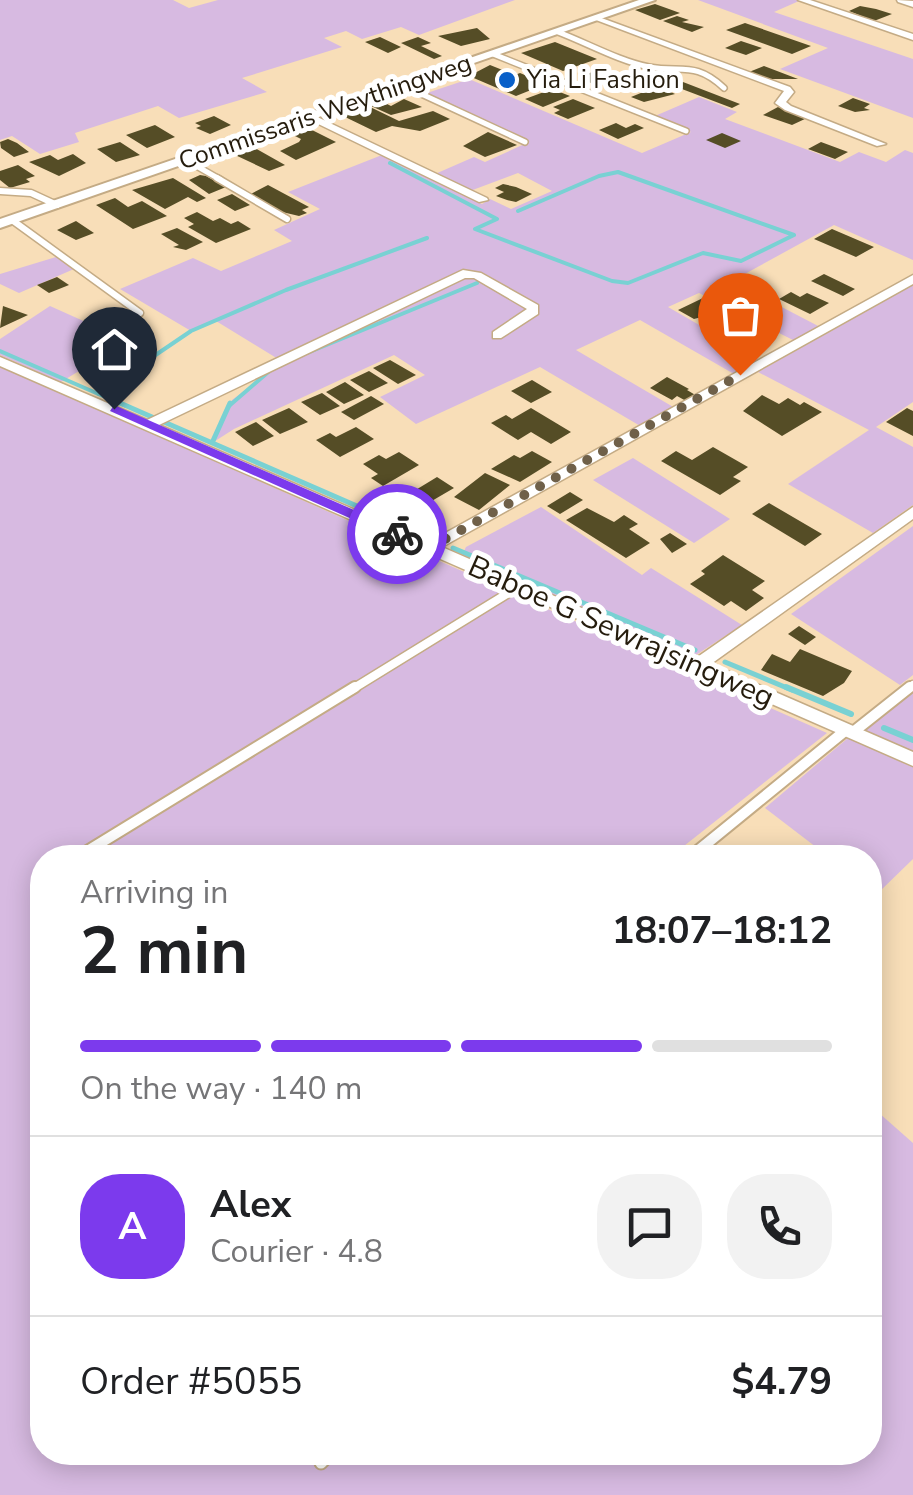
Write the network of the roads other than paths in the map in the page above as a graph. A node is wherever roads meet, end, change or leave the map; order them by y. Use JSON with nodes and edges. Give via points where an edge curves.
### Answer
{"nodes":[{"id":1,"x":802,"y":0,"type":"edge"},
{"id":2,"x":900,"y":0,"type":"edge"},
{"id":3,"x":642,"y":1,"type":"edge"},
{"id":4,"x":913,"y":4,"type":"edge"},
{"id":5,"x":599,"y":18,"type":"junction"},
{"id":6,"x":558,"y":32,"type":"junction"},
{"id":7,"x":913,"y":37,"type":"edge"},
{"id":8,"x":493,"y":54,"type":"junction"},
{"id":9,"x":402,"y":85,"type":"junction"},
{"id":10,"x":724,"y":88,"type":"dead end"},
{"id":11,"x":312,"y":116,"type":"junction"},
{"id":12,"x":686,"y":131,"type":"dead end"},
{"id":13,"x":525,"y":142,"type":"dead end"},
{"id":14,"x":881,"y":144,"type":"dead end"},
{"id":15,"x":186,"y":160,"type":"junction"},
{"id":16,"x":0,"y":191,"type":"edge"},
{"id":17,"x":484,"y":200,"type":"dead end"},
{"id":18,"x":57,"y":205,"type":"junction"},
{"id":19,"x":287,"y":219,"type":"dead end"},
{"id":20,"x":6,"y":222,"type":"edge"},
{"id":21,"x":913,"y":279,"type":"edge"},
{"id":22,"x":140,"y":313,"type":"dead end"},
{"id":23,"x":497,"y":335,"type":"dead end"},
{"id":24,"x":0,"y":361,"type":"edge"},
{"id":25,"x":150,"y":424,"type":"junction"},
{"id":26,"x":913,"y":512,"type":"edge"},
{"id":27,"x":429,"y":548,"type":"junction"},
{"id":28,"x":518,"y":587,"type":"junction"},
{"id":29,"x":696,"y":666,"type":"junction"},
{"id":30,"x":913,"y":685,"type":"edge"},
{"id":31,"x":849,"y":732,"type":"junction"},
{"id":32,"x":913,"y":759,"type":"edge"},
{"id":33,"x":97,"y":845,"type":"edge"},
{"id":34,"x":706,"y":845,"type":"edge"}],
"edges":[{"from":1,"to":7,"type":"street"},
{"from":2,"to":4,"type":"street"},
{"from":3,"to":5,"type":"main road","name":"Commissaris Weythingweg"},
{"from":5,"to":6,"type":"main road","name":"Commissaris Weythingweg"},
{"from":5,"to":14,"type":"street","via":[[787,89],[780,103]]},
{"from":6,"to":8,"type":"main road","name":"Commissaris Weythingweg"},
{"from":6,"to":10,"type":"lane","via":[[649,67],[687,67]]},
{"from":8,"to":9,"type":"main road","name":"Commissaris Weythingweg"},
{"from":8,"to":12,"type":"lane"},
{"from":9,"to":11,"type":"main road","name":"Commissaris Weythingweg"},
{"from":9,"to":13,"type":"lane"},
{"from":11,"to":15,"type":"main road","name":"Commissaris Weythingweg"},
{"from":11,"to":17,"type":"street"},
{"from":15,"to":18,"type":"main road","name":"Commissaris Weythingweg"},
{"from":15,"to":19,"type":"lane"},
{"from":16,"to":18,"type":"lane","via":[[31,193]]},
{"from":18,"to":20,"type":"main road","name":"Commissaris Weythingweg"},
{"from":20,"to":22,"type":"lane"},
{"from":21,"to":27,"type":"street"},
{"from":23,"to":25,"type":"street","via":[[534,308],[477,275],[463,274]]},
{"from":24,"to":25,"type":"street","name":"Baboe G Sewrajsingweg"},
{"from":25,"to":27,"type":"street","name":"Baboe G Sewrajsingweg"},
{"from":26,"to":29,"type":"street"},
{"from":27,"to":28,"type":"street","name":"Baboe G Sewrajsingweg"},
{"from":28,"to":29,"type":"street","name":"Baboe G Sewrajsingweg"},
{"from":28,"to":33,"type":"lane"},
{"from":29,"to":31,"type":"street","name":"Baboe G Sewrajsingweg"},
{"from":30,"to":31,"type":"lane"},
{"from":31,"to":32,"type":"street","name":"Baboe G Sewrajsingweg"},
{"from":31,"to":34,"type":"lane"}]}
